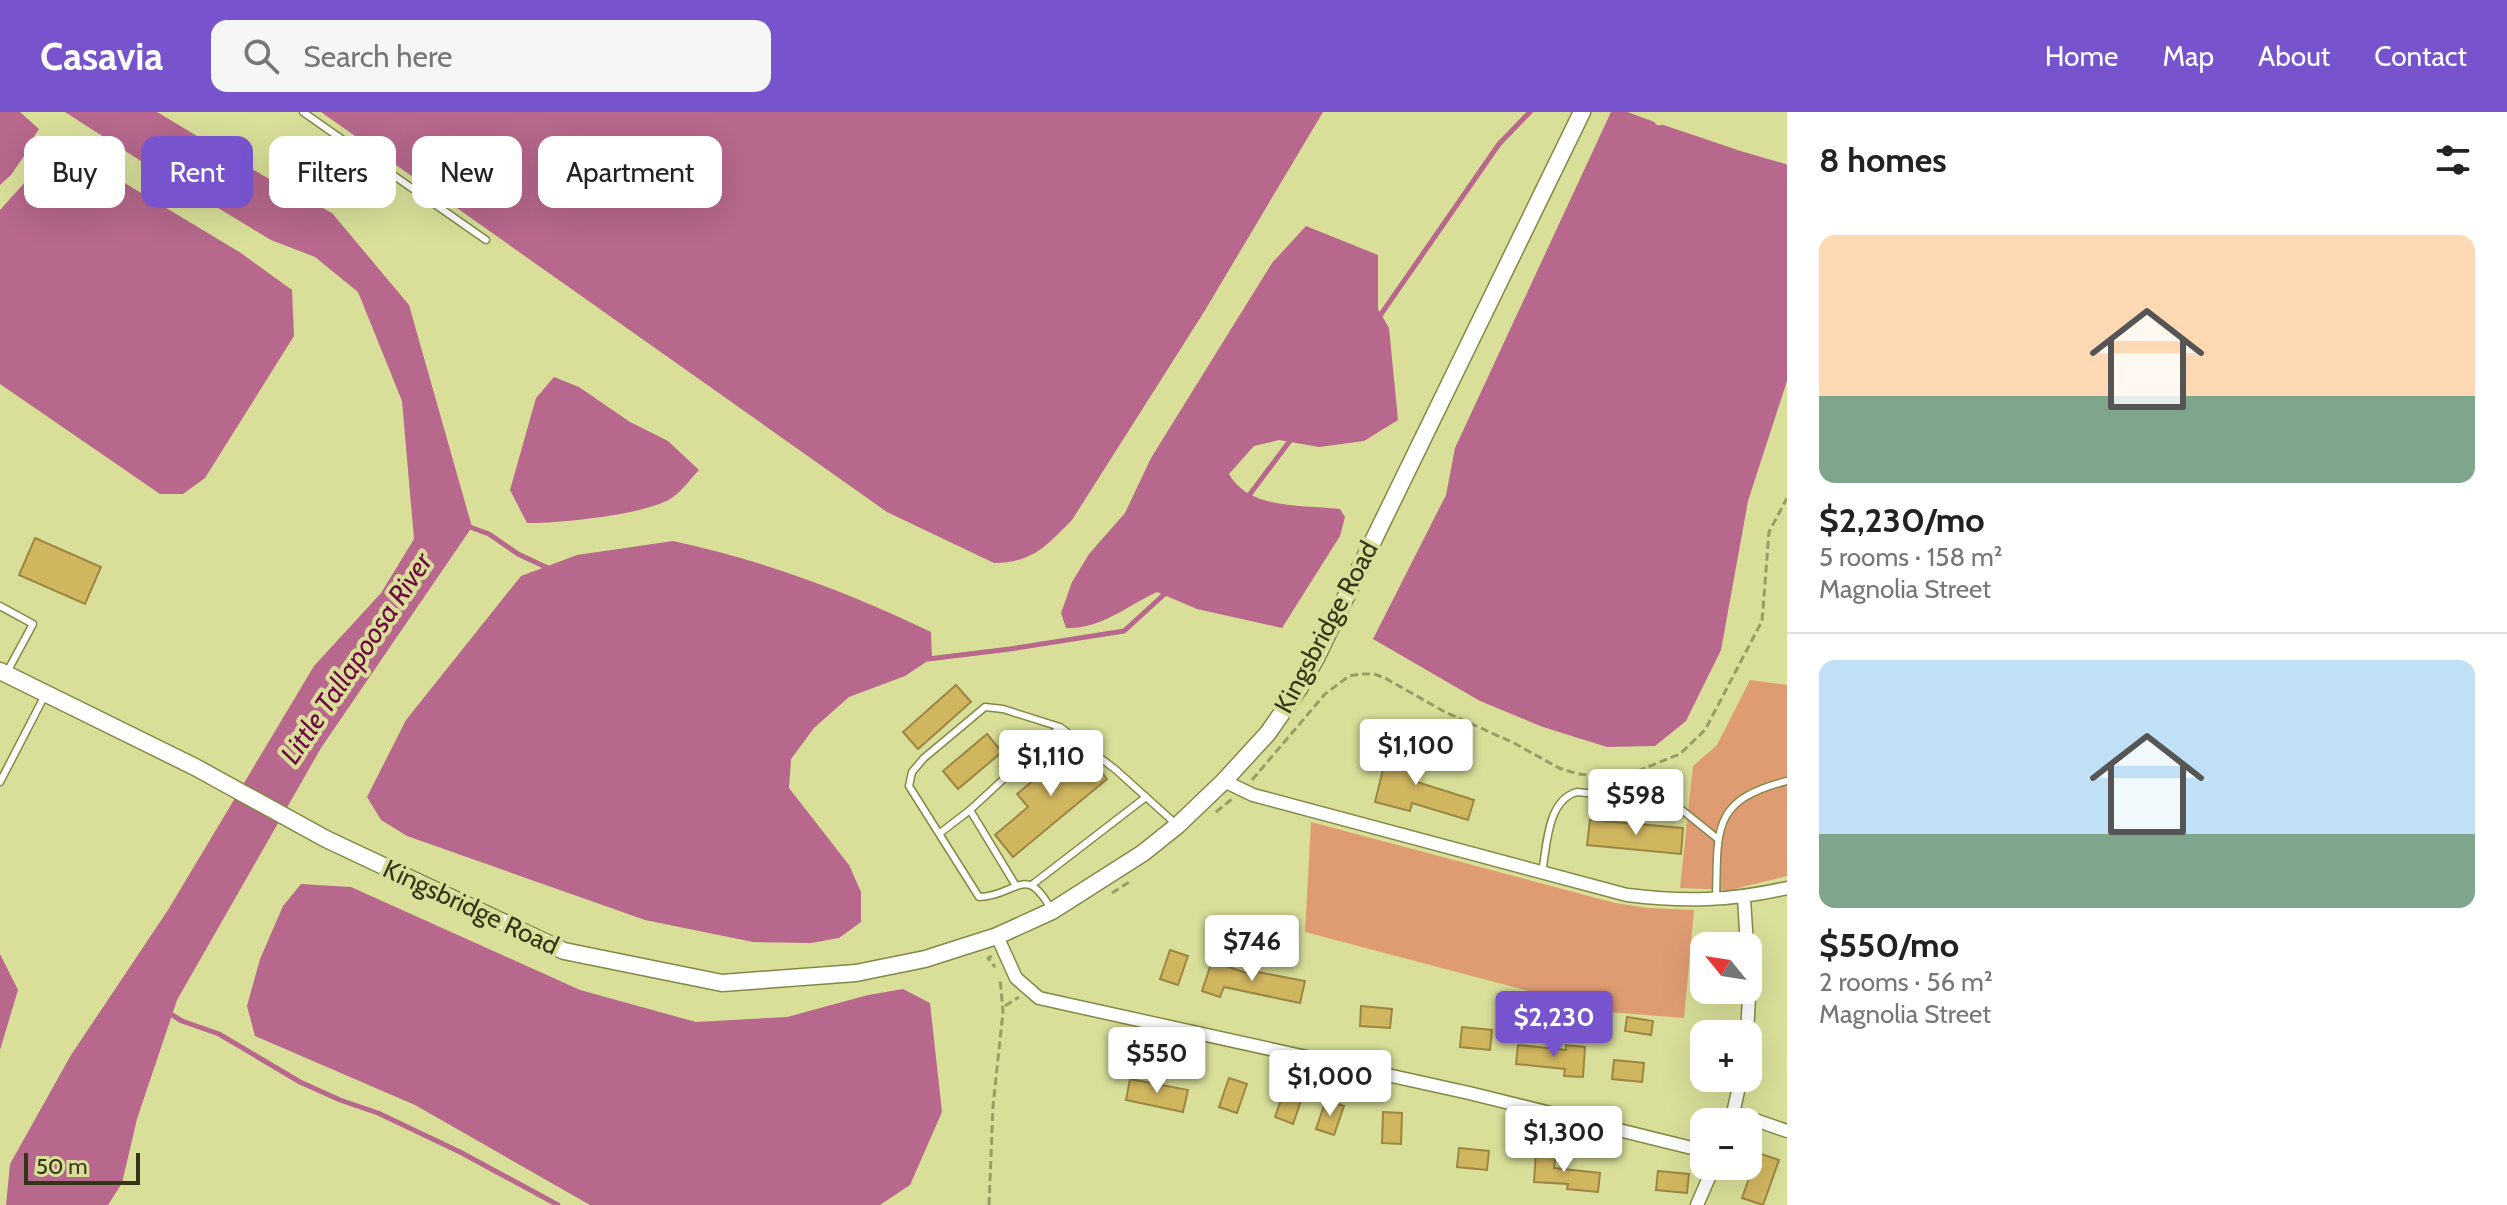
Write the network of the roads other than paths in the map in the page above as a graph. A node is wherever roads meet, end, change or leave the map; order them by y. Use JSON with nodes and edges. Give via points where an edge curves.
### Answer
{"nodes":[{"id":1,"x":303,"y":112,"type":"edge"},
{"id":2,"x":1582,"y":112,"type":"edge"},
{"id":3,"x":486,"y":240,"type":"dead end"},
{"id":4,"x":0,"y":606,"type":"edge"},
{"id":5,"x":3,"y":672,"type":"edge"},
{"id":6,"x":46,"y":694,"type":"junction"},
{"id":7,"x":1060,"y":727,"type":"junction"},
{"id":8,"x":1224,"y":781,"type":"junction"},
{"id":9,"x":1787,"y":781,"type":"edge"},
{"id":10,"x":0,"y":782,"type":"edge"},
{"id":11,"x":1146,"y":797,"type":"junction"},
{"id":12,"x":970,"y":810,"type":"junction"},
{"id":13,"x":1178,"y":825,"type":"junction"},
{"id":14,"x":940,"y":833,"type":"junction"},
{"id":15,"x":1718,"y":839,"type":"junction"},
{"id":16,"x":1542,"y":873,"type":"junction"},
{"id":17,"x":1033,"y":884,"type":"junction"},
{"id":18,"x":1016,"y":886,"type":"junction"},
{"id":19,"x":1787,"y":888,"type":"edge"},
{"id":20,"x":1744,"y":898,"type":"junction"},
{"id":21,"x":1716,"y":900,"type":"junction"},
{"id":22,"x":1052,"y":911,"type":"junction"},
{"id":23,"x":1746,"y":932,"type":"edge"},
{"id":24,"x":997,"y":936,"type":"junction"},
{"id":25,"x":1762,"y":1125,"type":"edge"},
{"id":26,"x":1787,"y":1131,"type":"edge"},
{"id":27,"x":1690,"y":1148,"type":"edge"},
{"id":28,"x":1708,"y":1180,"type":"edge"},
{"id":29,"x":1697,"y":1205,"type":"edge"}],
"edges":[{"from":1,"to":3,"type":"lane"},
{"from":2,"to":8,"type":"street","name":"Kingsbridge Road","via":[[1316,658],[1268,733]]},
{"from":4,"to":5,"type":"lane","via":[[33,624]]},
{"from":5,"to":6,"type":"street","name":"Kingsbridge Road"},
{"from":6,"to":10,"type":"lane"},
{"from":6,"to":24,"type":"street","name":"Kingsbridge Road","via":[[326,839],[564,951],[722,983],[856,973]]},
{"from":7,"to":11,"type":"lane"},
{"from":7,"to":12,"type":"lane"},
{"from":7,"to":14,"type":"lane","via":[[985,707],[968,719],[912,772],[909,786]]},
{"from":8,"to":13,"type":"street","name":"Kingsbridge Road"},
{"from":8,"to":16,"type":"street","via":[[1253,795]]},
{"from":9,"to":15,"type":"lane","via":[[1735,802]]},
{"from":11,"to":13,"type":"lane"},
{"from":11,"to":17,"type":"lane"},
{"from":12,"to":14,"type":"lane"},
{"from":12,"to":18,"type":"lane"},
{"from":13,"to":22,"type":"street","name":"Kingsbridge Road"},
{"from":14,"to":18,"type":"lane","via":[[979,897]]},
{"from":15,"to":16,"type":"lane","via":[[1672,802],[1577,792],[1556,809]]},
{"from":15,"to":21,"type":"lane"},
{"from":16,"to":21,"type":"street","via":[[1627,895]]},
{"from":17,"to":18,"type":"lane"},
{"from":17,"to":22,"type":"lane"},
{"from":19,"to":20,"type":"street"},
{"from":20,"to":21,"type":"street"},
{"from":20,"to":23,"type":"street"},
{"from":22,"to":24,"type":"street","name":"Kingsbridge Road"},
{"from":24,"to":27,"type":"street","via":[[1016,978],[1039,998]]},
{"from":25,"to":26,"type":"street"},
{"from":28,"to":29,"type":"street"}]}
